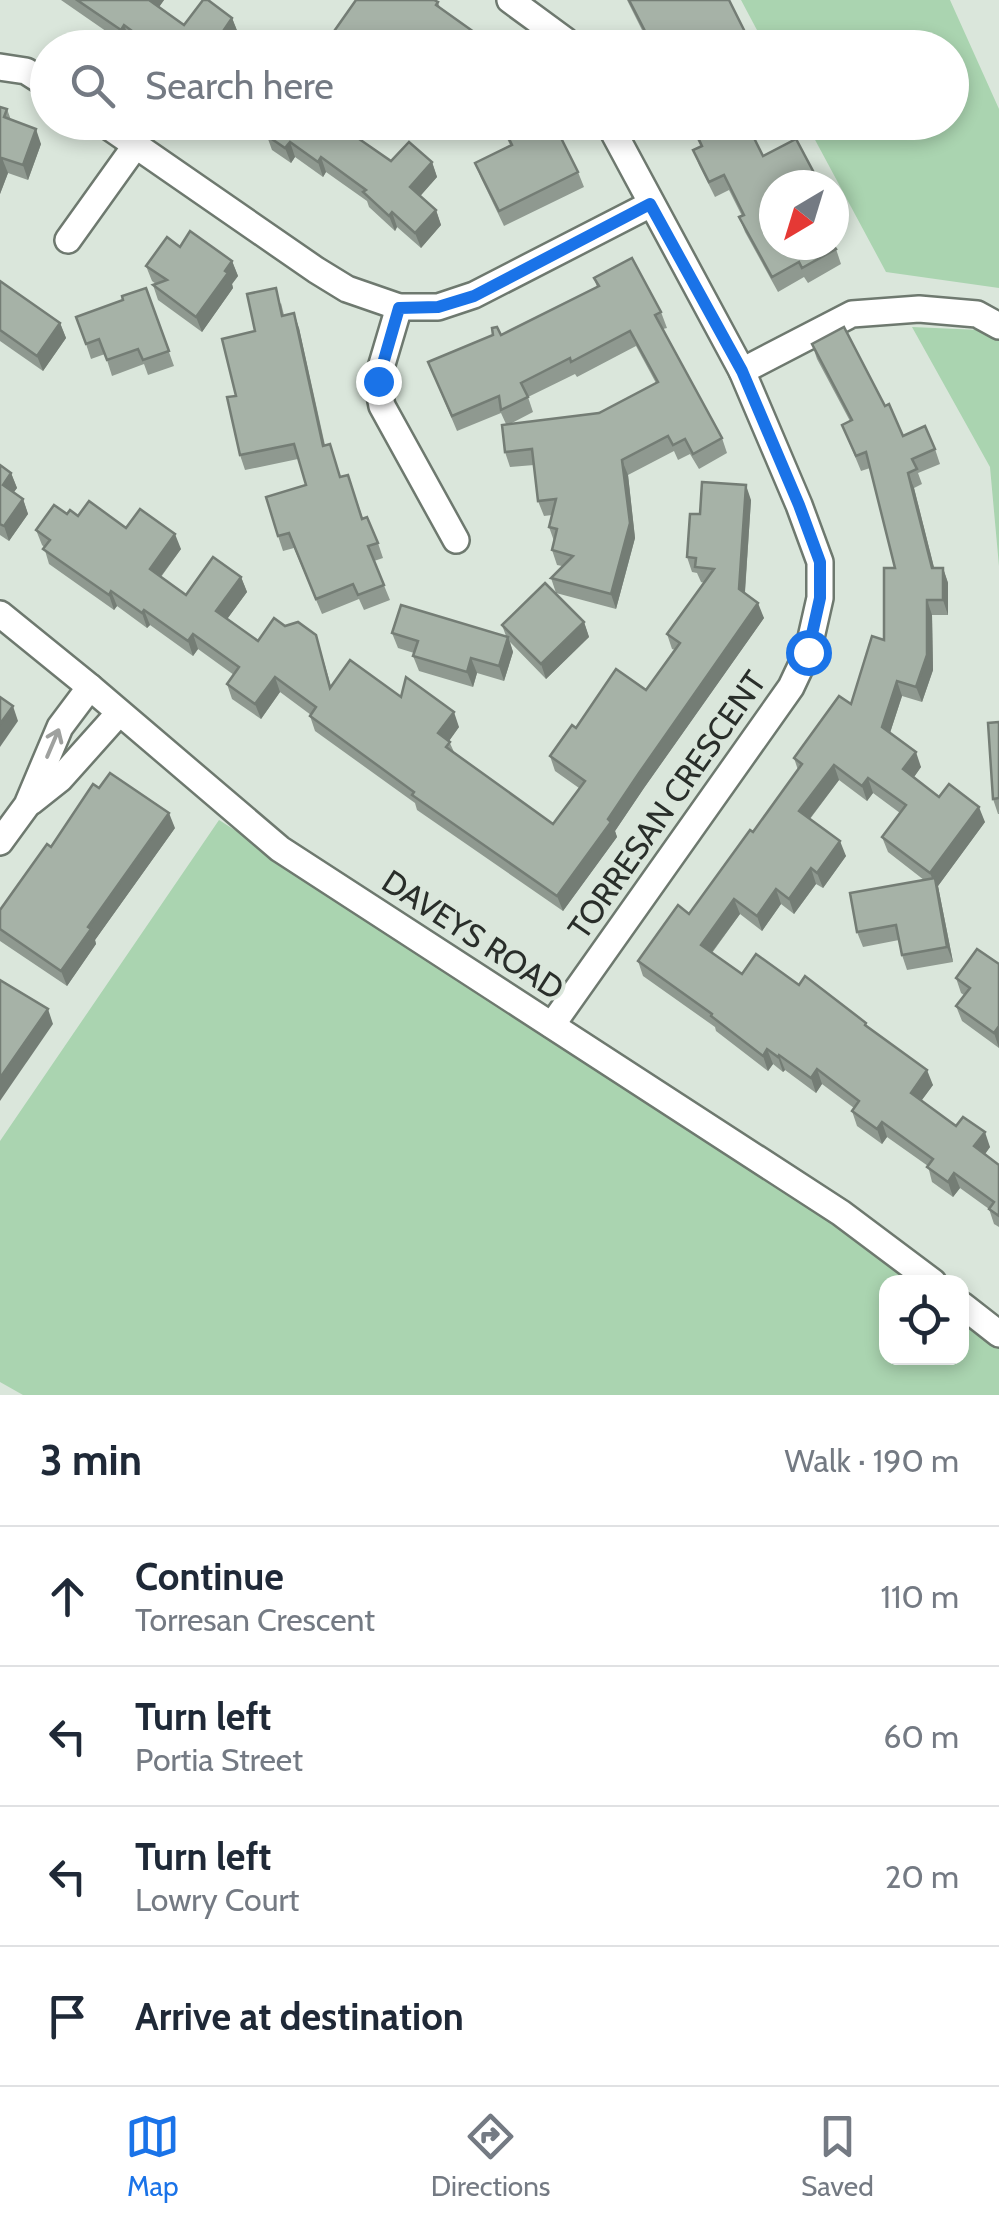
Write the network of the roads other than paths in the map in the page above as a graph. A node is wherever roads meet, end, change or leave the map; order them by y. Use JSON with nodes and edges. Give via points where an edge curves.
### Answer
{"nodes":[{"id":1,"x":510,"y":0,"type":"edge"},
{"id":2,"x":550,"y":30,"type":"edge"},
{"id":3,"x":0,"y":67,"type":"edge"},
{"id":4,"x":30,"y":74,"type":"edge"},
{"id":5,"x":128,"y":140,"type":"edge"},
{"id":6,"x":617,"y":140,"type":"edge"},
{"id":7,"x":136,"y":146,"type":"junction"},
{"id":8,"x":650,"y":204,"type":"junction"},
{"id":9,"x":68,"y":240,"type":"dead end"},
{"id":10,"x":399,"y":308,"type":"junction"},
{"id":11,"x":999,"y":326,"type":"edge"},
{"id":12,"x":742,"y":371,"type":"junction"},
{"id":13,"x":456,"y":540,"type":"dead end"},
{"id":14,"x":0,"y":614,"type":"edge"},
{"id":15,"x":90,"y":687,"type":"junction"},
{"id":16,"x":119,"y":713,"type":"junction"},
{"id":17,"x":27,"y":805,"type":"junction"},
{"id":18,"x":0,"y":842,"type":"edge"},
{"id":19,"x":552,"y":1025,"type":"junction"},
{"id":20,"x":924,"y":1275,"type":"edge"},
{"id":21,"x":969,"y":1310,"type":"edge"},
{"id":22,"x":999,"y":1334,"type":"edge"}],
"edges":[{"from":1,"to":2,"type":"street"},
{"from":3,"to":4,"type":"street"},
{"from":5,"to":7,"type":"street"},
{"from":6,"to":8,"type":"street","name":"TORRESAN CRESCENT"},
{"from":7,"to":9,"type":"street"},
{"from":7,"to":10,"type":"street","via":[[332,280]]},
{"from":8,"to":10,"type":"street","via":[[474,296],[438,307]]},
{"from":8,"to":12,"type":"street","name":"TORRESAN CRESCENT"},
{"from":10,"to":13,"type":"street","via":[[378,381],[382,406]]},
{"from":11,"to":12,"type":"street","via":[[977,314],[919,309],[852,314]]},
{"from":12,"to":19,"type":"street","name":"TORRESAN CRESCENT","via":[[820,562],[808,652],[791,688]]},
{"from":14,"to":15,"type":"street","name":"DAVEYS ROAD"},
{"from":15,"to":16,"type":"street","name":"DAVEYS ROAD"},
{"from":17,"to":15,"type":"street","one_way":true,"via":[[60,727]]},
{"from":16,"to":17,"type":"street"},
{"from":16,"to":19,"type":"street","name":"DAVEYS ROAD","via":[[280,849]]},
{"from":17,"to":18,"type":"street"},
{"from":19,"to":20,"type":"street","name":"DAVEYS ROAD","via":[[858,1224]]},
{"from":21,"to":22,"type":"street"}]}
